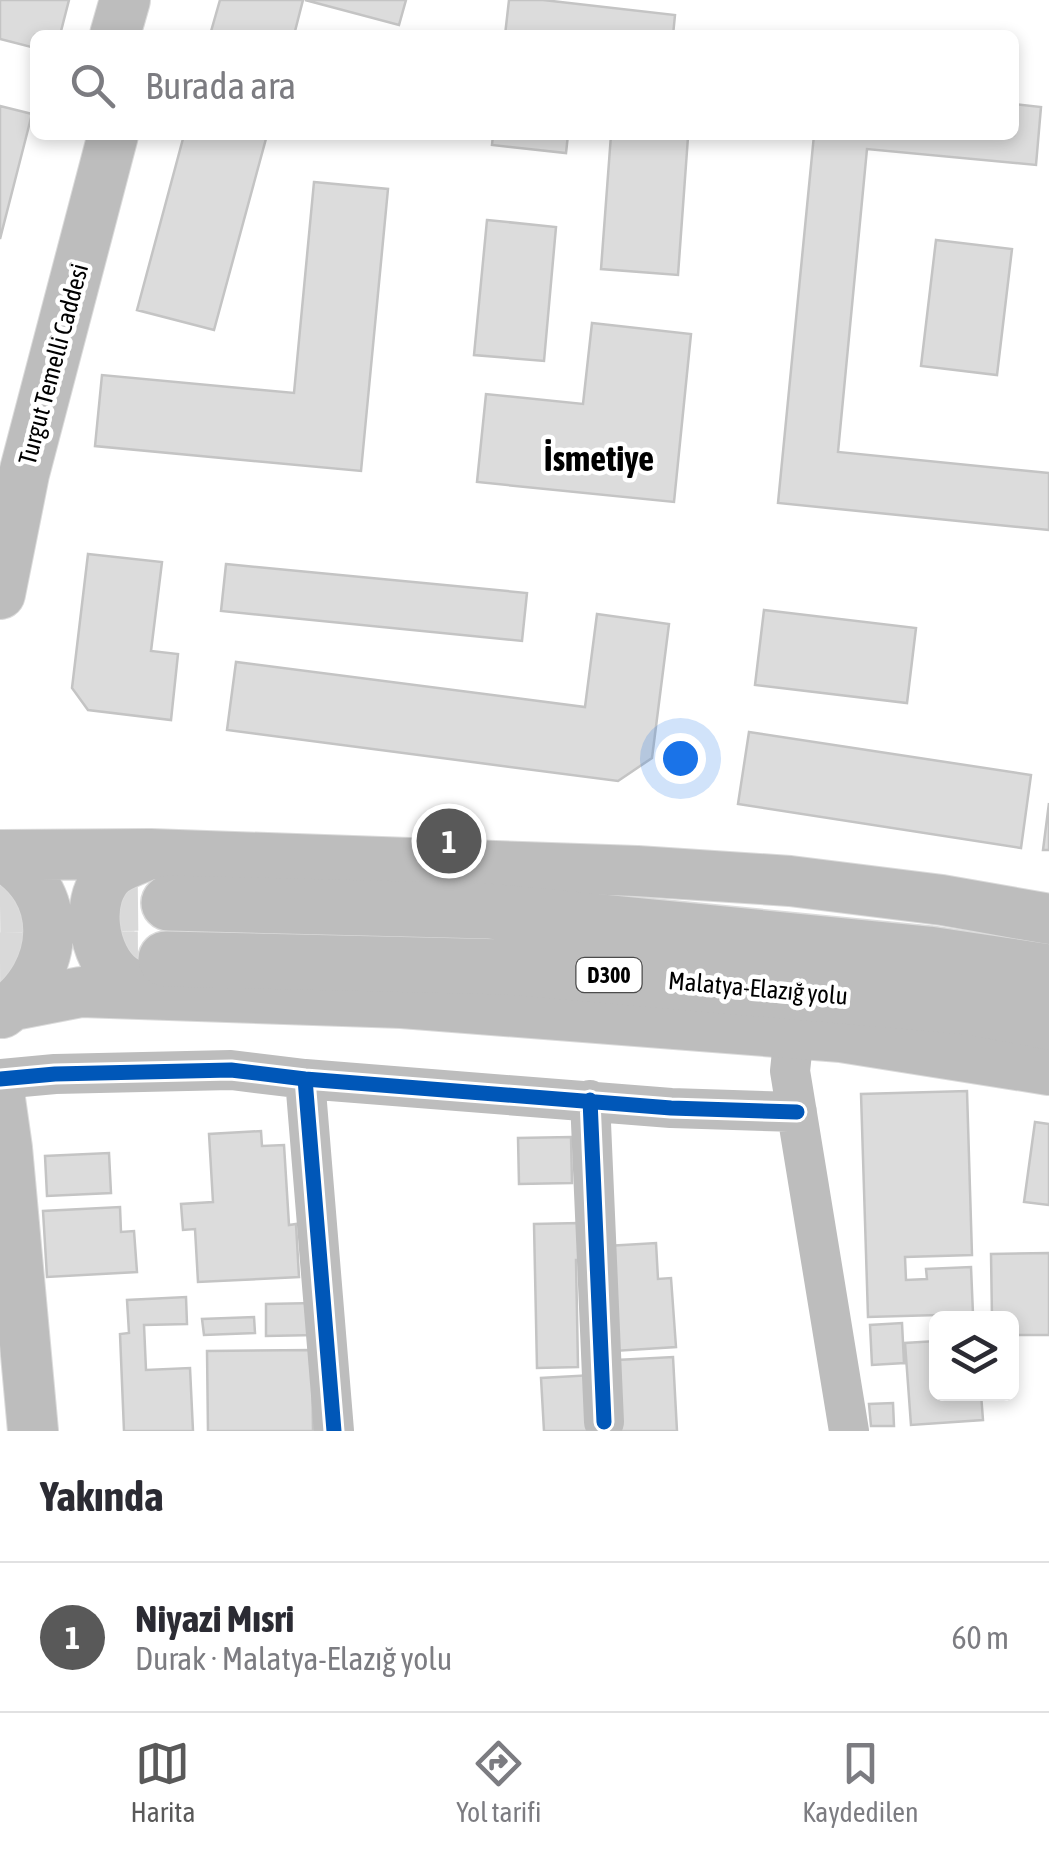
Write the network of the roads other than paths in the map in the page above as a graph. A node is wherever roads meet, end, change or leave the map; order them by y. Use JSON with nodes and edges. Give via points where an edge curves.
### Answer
{"nodes":[{"id":1,"x":125,"y":0,"type":"edge"},
{"id":2,"x":148,"y":0,"type":"edge"},
{"id":3,"x":117,"y":30,"type":"edge"},
{"id":4,"x":140,"y":30,"type":"edge"},
{"id":5,"x":87,"y":140,"type":"edge"},
{"id":6,"x":113,"y":140,"type":"edge"},
{"id":7,"x":0,"y":464,"type":"edge"},
{"id":8,"x":0,"y":594,"type":"edge"},
{"id":9,"x":0,"y":855,"type":"edge"},
{"id":10,"x":159,"y":878,"type":"junction"},
{"id":11,"x":1049,"y":919,"type":"edge"},
{"id":12,"x":1049,"y":972,"type":"edge"},
{"id":13,"x":163,"y":976,"type":"junction"},
{"id":14,"x":7,"y":1010,"type":"edge"},
{"id":15,"x":1049,"y":1022,"type":"edge"},
{"id":16,"x":794,"y":1034,"type":"junction"},
{"id":17,"x":1049,"y":1070,"type":"edge"},
{"id":18,"x":305,"y":1079,"type":"junction"},
{"id":19,"x":0,"y":1080,"type":"edge"},
{"id":20,"x":0,"y":1099,"type":"edge"},
{"id":21,"x":590,"y":1100,"type":"junction"},
{"id":22,"x":797,"y":1112,"type":"junction"},
{"id":23,"x":604,"y":1422,"type":"dead end"},
{"id":24,"x":32,"y":1431,"type":"edge"},
{"id":25,"x":334,"y":1431,"type":"edge"},
{"id":26,"x":849,"y":1431,"type":"edge"}],
"edges":[{"from":1,"to":3,"type":"main road"},
{"from":2,"to":4,"type":"main road"},
{"from":5,"to":7,"type":"main road","name":"Turgut Temelli Caddesi"},
{"from":6,"to":8,"type":"main road","name":"Turgut Temelli Caddesi","via":[[24,474]]},
{"from":9,"to":10,"type":"main road"},
{"from":9,"to":14,"type":"main road","via":[[31,880],[49,938],[40,974]]},
{"from":10,"to":11,"type":"main road","via":[[637,871],[790,881]]},
{"from":10,"to":12,"type":"highway","number":"D300","via":[[910,952]]},
{"from":10,"to":13,"type":"main road","via":[[114,871],[100,888],[92,916],[99,945],[120,978]]},
{"from":13,"to":14,"type":"main road"},
{"from":13,"to":15,"type":"highway","name":"Malatya-Elazığ yolu","number":"D300","via":[[506,967],[969,1008]]},
{"from":13,"to":16,"type":"main road"},
{"from":16,"to":17,"type":"main road"},
{"from":16,"to":22,"type":"street","via":[[790,1071]]},
{"from":18,"to":19,"type":"street","via":[[231,1070]]},
{"from":18,"to":21,"type":"street"},
{"from":18,"to":25,"type":"street"},
{"from":20,"to":24,"type":"main road"},
{"from":21,"to":22,"type":"street"},
{"from":21,"to":23,"type":"street"},
{"from":22,"to":26,"type":"street"}]}
